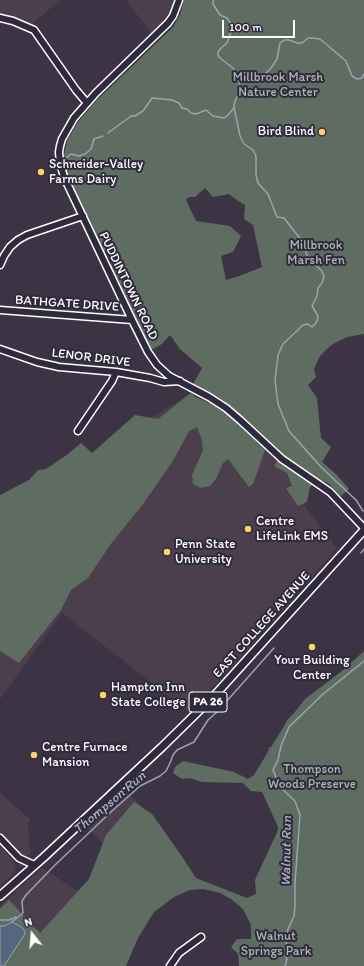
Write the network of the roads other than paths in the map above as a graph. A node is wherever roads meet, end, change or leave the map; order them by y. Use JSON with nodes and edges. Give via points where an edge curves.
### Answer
{"nodes":[{"id":1,"x":179,"y":0,"type":"edge"},
{"id":2,"x":0,"y":18,"type":"edge"},
{"id":3,"x":86,"y":103,"type":"junction"},
{"id":4,"x":83,"y":216,"type":"junction"},
{"id":5,"x":0,"y":265,"type":"edge"},
{"id":6,"x":0,"y":310,"type":"edge"},
{"id":7,"x":132,"y":320,"type":"junction"},
{"id":8,"x":0,"y":348,"type":"edge"},
{"id":9,"x":116,"y":372,"type":"junction"},
{"id":10,"x":180,"y":381,"type":"junction"},
{"id":11,"x":78,"y":431,"type":"dead end"},
{"id":12,"x":364,"y":529,"type":"edge"},
{"id":13,"x":0,"y":838,"type":"edge"},
{"id":14,"x":34,"y":865,"type":"junction"},
{"id":15,"x":0,"y":896,"type":"edge"},
{"id":16,"x":201,"y":937,"type":"dead end"},
{"id":17,"x":170,"y":966,"type":"edge"}],
"edges":[{"from":1,"to":3,"type":"street","name":"PUDDINTOWN ROAD","via":[[168,22]]},
{"from":2,"to":3,"type":"street","via":[[34,30]]},
{"from":3,"to":4,"type":"street","name":"PUDDINTOWN ROAD","via":[[62,139],[58,152],[64,177]]},
{"from":4,"to":5,"type":"street","via":[[18,240],[10,247]]},
{"from":4,"to":7,"type":"street","name":"PUDDINTOWN ROAD"},
{"from":6,"to":7,"type":"street","name":"BATHGATE DRIVE"},
{"from":7,"to":10,"type":"street","name":"PUDDINTOWN ROAD","via":[[157,365]]},
{"from":8,"to":9,"type":"street","name":"LENOR DRIVE","via":[[59,367]]},
{"from":9,"to":10,"type":"street","name":"LENOR DRIVE","via":[[164,382]]},
{"from":9,"to":11,"type":"street","via":[[101,399]]},
{"from":10,"to":12,"type":"street","name":"PUDDINTOWN ROAD","via":[[226,408],[282,459],[330,492]]},
{"from":12,"to":14,"type":"main road","name":"EAST COLLEGE AVENUE","number":"PA 26","via":[[215,695]]},
{"from":13,"to":14,"type":"street","via":[[19,858]]},
{"from":14,"to":15,"type":"main road","name":"EAST COLLEGE AVENUE","number":"PA 26"},
{"from":16,"to":17,"type":"street","via":[[179,953]]}]}
